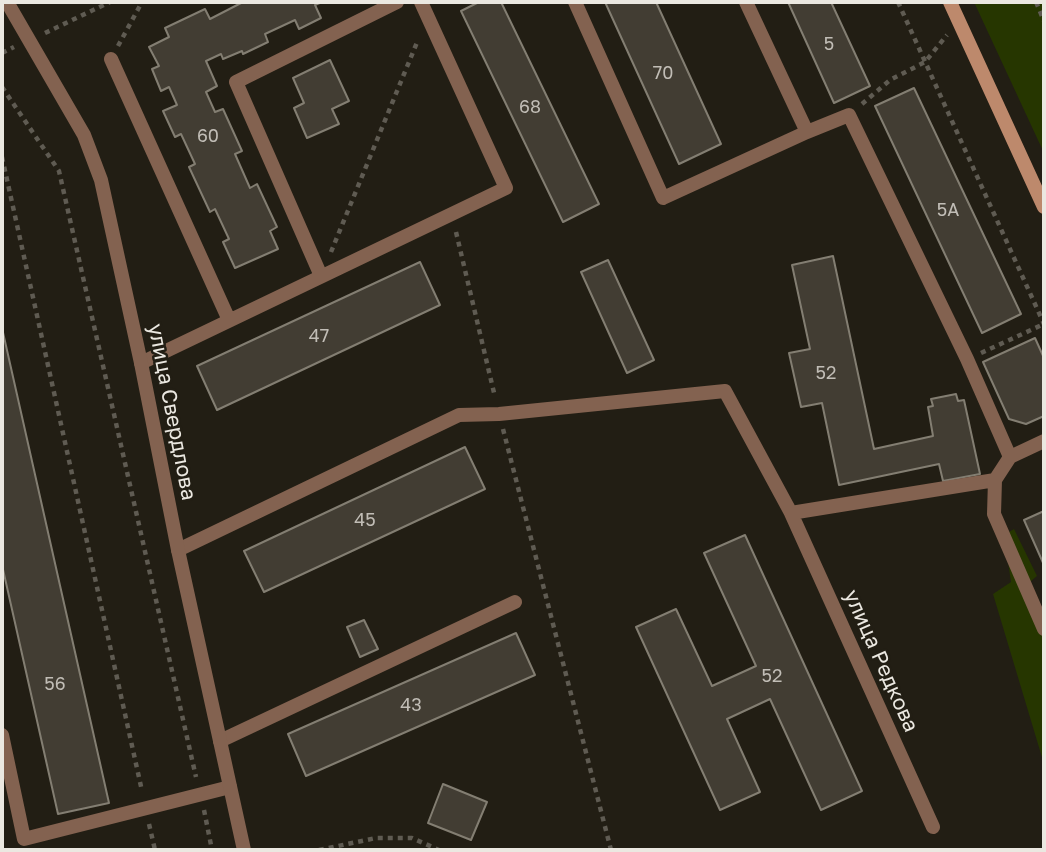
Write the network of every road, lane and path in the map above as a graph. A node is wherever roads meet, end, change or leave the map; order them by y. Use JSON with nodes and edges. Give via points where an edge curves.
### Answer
{"nodes":[{"id":1,"x":7,"y":2,"type":"edge"},
{"id":2,"x":110,"y":2,"type":"edge"},
{"id":3,"x":142,"y":2,"type":"edge"},
{"id":4,"x":397,"y":2,"type":"edge"},
{"id":5,"x":421,"y":2,"type":"edge"},
{"id":6,"x":575,"y":2,"type":"edge"},
{"id":7,"x":746,"y":2,"type":"edge"},
{"id":8,"x":898,"y":2,"type":"edge"},
{"id":9,"x":950,"y":2,"type":"edge"},
{"id":10,"x":1036,"y":2,"type":"edge"},
{"id":11,"x":428,"y":16,"type":"junction"},
{"id":12,"x":959,"y":20,"type":"junction"},
{"id":13,"x":1044,"y":21,"type":"edge"},
{"id":14,"x":29,"y":40,"type":"junction"},
{"id":15,"x":2,"y":53,"type":"edge"},
{"id":16,"x":111,"y":59,"type":"joint"},
{"id":17,"x":925,"y":62,"type":"junction"},
{"id":18,"x":2,"y":87,"type":"edge"},
{"id":19,"x":849,"y":115,"type":"junction"},
{"id":20,"x":807,"y":132,"type":"junction"},
{"id":21,"x":2,"y":157,"type":"edge"},
{"id":22,"x":1044,"y":207,"type":"edge"},
{"id":23,"x":452,"y":214,"type":"junction"},
{"id":24,"x":321,"y":276,"type":"junction"},
{"id":25,"x":229,"y":320,"type":"junction"},
{"id":26,"x":1044,"y":324,"type":"edge"},
{"id":27,"x":967,"y":359,"type":"junction"},
{"id":28,"x":141,"y":363,"type":"junction"},
{"id":29,"x":499,"y":414,"type":"junction"},
{"id":30,"x":1044,"y":441,"type":"edge"},
{"id":31,"x":1010,"y":457,"type":"junction"},
{"id":32,"x":995,"y":480,"type":"junction"},
{"id":33,"x":791,"y":513,"type":"junction"},
{"id":34,"x":178,"y":550,"type":"junction"},
{"id":35,"x":515,"y":602,"type":"dead end"},
{"id":36,"x":1044,"y":629,"type":"edge"},
{"id":37,"x":2,"y":735,"type":"edge"},
{"id":38,"x":220,"y":741,"type":"junction"},
{"id":39,"x":230,"y":787,"type":"junction"},
{"id":40,"x":200,"y":795,"type":"junction"},
{"id":41,"x":146,"y":808,"type":"junction"},
{"id":42,"x":933,"y":827,"type":"dead end"},
{"id":43,"x":155,"y":850,"type":"edge"},
{"id":44,"x":212,"y":850,"type":"edge"},
{"id":45,"x":244,"y":850,"type":"edge"},
{"id":46,"x":319,"y":850,"type":"edge"},
{"id":47,"x":439,"y":850,"type":"edge"},
{"id":48,"x":611,"y":850,"type":"edge"}],
"edges":[{"from":1,"to":14,"type":"street","name":"улица Свердлова"},
{"from":2,"to":14,"type":"path"},
{"from":3,"to":16,"type":"path"},
{"from":4,"to":24,"type":"street","via":[[236,82]]},
{"from":5,"to":11,"type":"street"},
{"from":6,"to":20,"type":"street","via":[[663,198]]},
{"from":7,"to":20,"type":"street"},
{"from":8,"to":17,"type":"path"},
{"from":9,"to":12,"type":"main road"},
{"from":10,"to":13,"type":"path"},
{"from":11,"to":23,"type":"street","via":[[506,188]]},
{"from":11,"to":24,"type":"path"},
{"from":12,"to":17,"type":"path"},
{"from":12,"to":22,"type":"main road"},
{"from":14,"to":15,"type":"path"},
{"from":14,"to":28,"type":"street","name":"улица Свердлова","via":[[84,135],[101,180]]},
{"from":16,"to":25,"type":"street"},
{"from":17,"to":19,"type":"path","via":[[890,80]]},
{"from":17,"to":26,"type":"path"},
{"from":18,"to":40,"type":"path","via":[[59,172]]},
{"from":19,"to":20,"type":"street"},
{"from":19,"to":27,"type":"street"},
{"from":21,"to":41,"type":"path"},
{"from":23,"to":24,"type":"street"},
{"from":23,"to":29,"type":"path"},
{"from":24,"to":25,"type":"street"},
{"from":25,"to":28,"type":"street"},
{"from":26,"to":27,"type":"path"},
{"from":27,"to":31,"type":"street"},
{"from":28,"to":34,"type":"street","name":"улица Свердлова"},
{"from":29,"to":33,"type":"street","name":"улица Редкова","via":[[725,391]]},
{"from":29,"to":34,"type":"street","via":[[458,415]]},
{"from":29,"to":48,"type":"path"},
{"from":30,"to":31,"type":"street"},
{"from":31,"to":32,"type":"street"},
{"from":32,"to":33,"type":"street"},
{"from":32,"to":36,"type":"street","via":[[994,514]]},
{"from":33,"to":42,"type":"street","name":"улица Редкова"},
{"from":34,"to":38,"type":"street","name":"улица Свердлова"},
{"from":35,"to":38,"type":"street"},
{"from":37,"to":41,"type":"street","via":[[24,839]]},
{"from":38,"to":39,"type":"street","name":"улица Свердлова"},
{"from":39,"to":40,"type":"street"},
{"from":39,"to":45,"type":"street","name":"улица Свердлова"},
{"from":40,"to":41,"type":"street"},
{"from":40,"to":44,"type":"path"},
{"from":41,"to":43,"type":"path"},
{"from":46,"to":47,"type":"path","via":[[376,838],[412,838]]}]}
